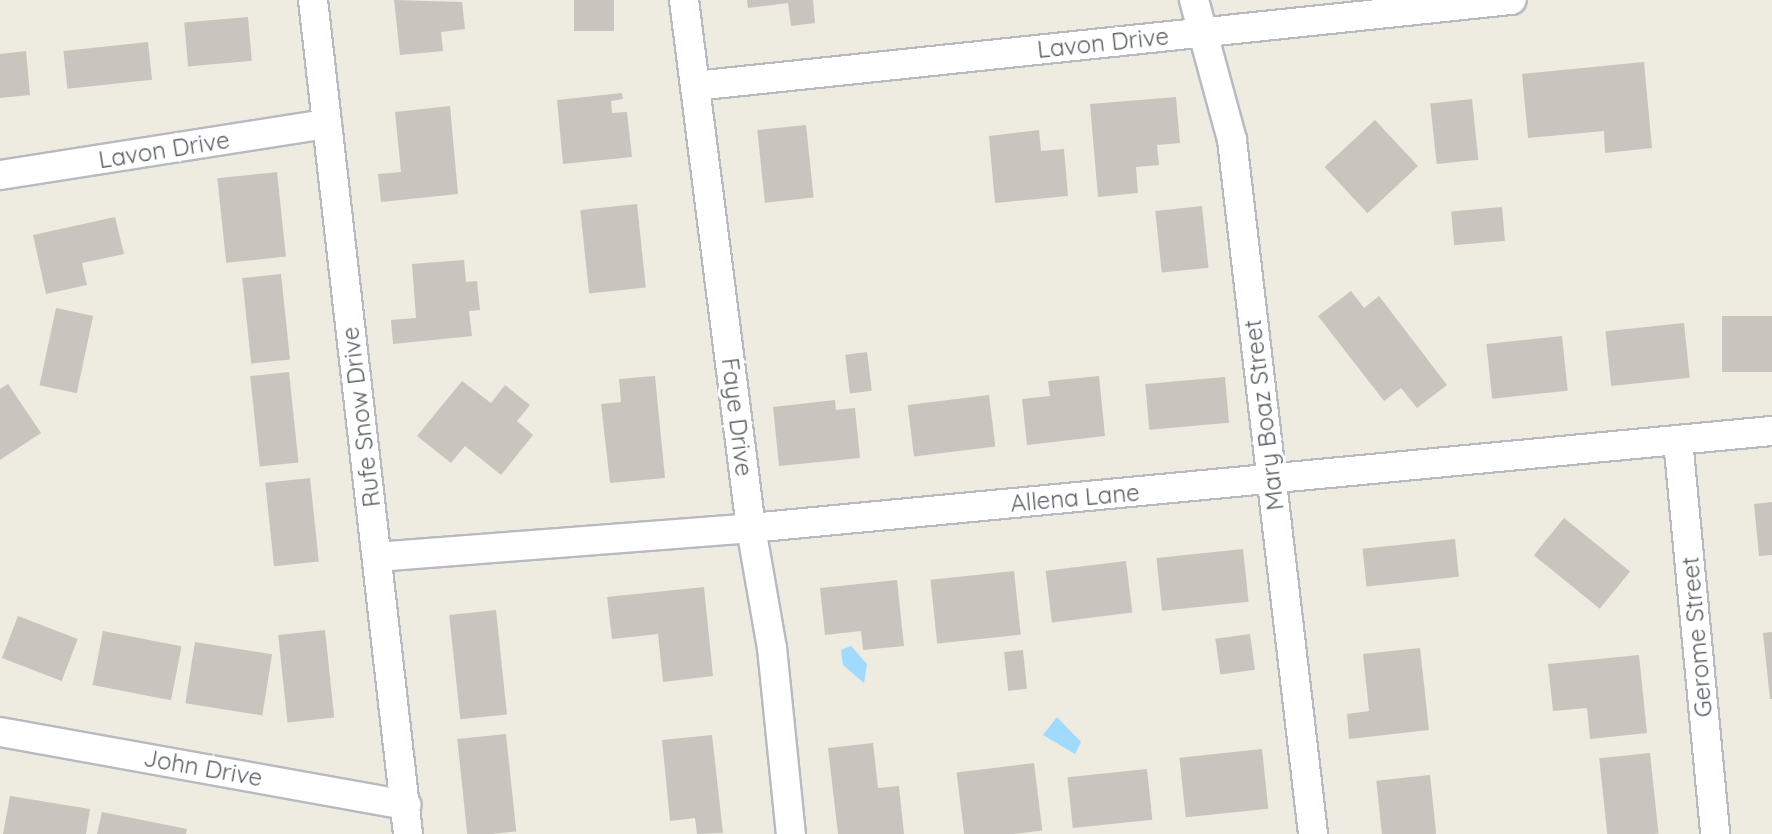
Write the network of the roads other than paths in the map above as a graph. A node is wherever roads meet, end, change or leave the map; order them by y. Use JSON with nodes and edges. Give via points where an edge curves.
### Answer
{"nodes":[{"id":1,"x":313,"y":0,"type":"edge"},
{"id":2,"x":684,"y":0,"type":"edge"},
{"id":3,"x":1194,"y":0,"type":"edge"},
{"id":4,"x":1511,"y":0,"type":"edge"},
{"id":5,"x":1203,"y":32,"type":"junction"},
{"id":6,"x":695,"y":86,"type":"junction"},
{"id":7,"x":327,"y":124,"type":"junction"},
{"id":8,"x":0,"y":175,"type":"edge"},
{"id":9,"x":1772,"y":431,"type":"edge"},
{"id":10,"x":1678,"y":440,"type":"junction"},
{"id":11,"x":1272,"y":480,"type":"junction"},
{"id":12,"x":751,"y":528,"type":"junction"},
{"id":13,"x":377,"y":557,"type":"junction"},
{"id":14,"x":0,"y":732,"type":"edge"},
{"id":15,"x":406,"y":805,"type":"junction"},
{"id":16,"x":408,"y":834,"type":"edge"},
{"id":17,"x":791,"y":834,"type":"edge"},
{"id":18,"x":1313,"y":834,"type":"edge"},
{"id":19,"x":1715,"y":834,"type":"edge"}],
"edges":[{"from":1,"to":7,"type":"street","name":"Rufe Snow Drive"},
{"from":2,"to":6,"type":"street","name":"Faye Drive"},
{"from":3,"to":5,"type":"street","name":"Mary Boaz Street"},
{"from":4,"to":5,"type":"street","name":"Lavon Drive"},
{"from":5,"to":6,"type":"street","name":"Lavon Drive"},
{"from":5,"to":11,"type":"street","name":"Mary Boaz Street","via":[[1232,140]]},
{"from":6,"to":12,"type":"street","name":"Faye Drive"},
{"from":7,"to":8,"type":"street","name":"Lavon Drive"},
{"from":7,"to":13,"type":"street","name":"Rufe Snow Drive"},
{"from":9,"to":10,"type":"street","name":"Allena Lane"},
{"from":10,"to":11,"type":"street","name":"Allena Lane"},
{"from":10,"to":19,"type":"street","name":"Gerome Street"},
{"from":11,"to":12,"type":"street","name":"Allena Lane"},
{"from":11,"to":18,"type":"street","name":"Mary Boaz Street"},
{"from":12,"to":13,"type":"street","name":"Allena Lane"},
{"from":12,"to":17,"type":"street","name":"Faye Drive","via":[[772,648]]},
{"from":13,"to":15,"type":"street","name":"Rufe Snow Drive"},
{"from":14,"to":15,"type":"street","name":"John Drive"},
{"from":15,"to":16,"type":"street","name":"Rufe Snow Drive"}]}
